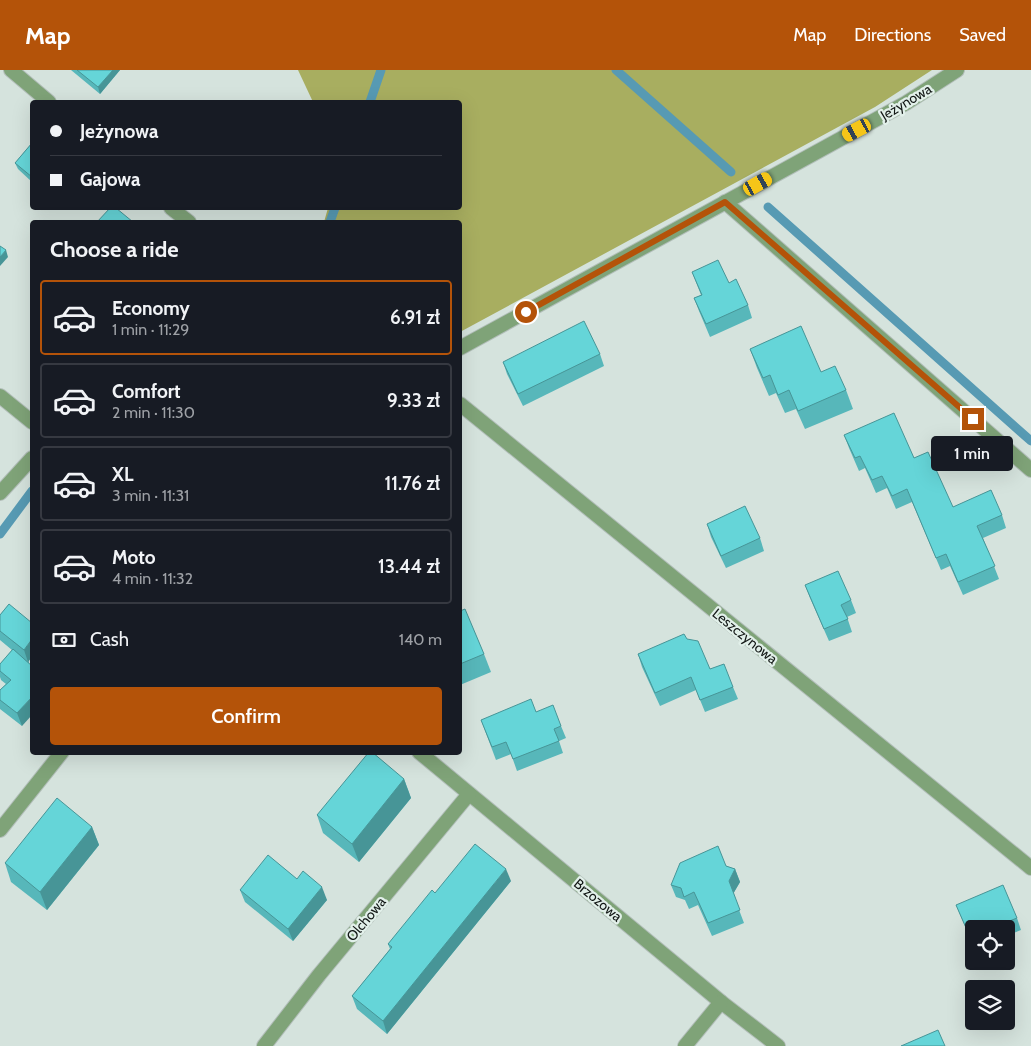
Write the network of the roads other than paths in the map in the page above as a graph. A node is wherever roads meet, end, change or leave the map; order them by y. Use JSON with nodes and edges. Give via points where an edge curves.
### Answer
{"nodes":[{"id":1,"x":11,"y":70,"type":"edge"},
{"id":2,"x":957,"y":70,"type":"edge"},
{"id":3,"x":47,"y":100,"type":"edge"},
{"id":4,"x":725,"y":202,"type":"junction"},
{"id":5,"x":174,"y":210,"type":"edge"},
{"id":6,"x":186,"y":220,"type":"edge"},
{"id":7,"x":462,"y":347,"type":"edge"},
{"id":8,"x":0,"y":396,"type":"edge"},
{"id":9,"x":462,"y":406,"type":"edge"},
{"id":10,"x":30,"y":420,"type":"edge"},
{"id":11,"x":30,"y":460,"type":"edge"},
{"id":12,"x":1031,"y":470,"type":"edge"},
{"id":13,"x":0,"y":493,"type":"edge"},
{"id":14,"x":60,"y":755,"type":"edge"},
{"id":15,"x":423,"y":755,"type":"edge"},
{"id":16,"x":469,"y":794,"type":"junction"},
{"id":17,"x":0,"y":830,"type":"edge"},
{"id":18,"x":1031,"y":868,"type":"edge"},
{"id":19,"x":721,"y":1002,"type":"junction"},
{"id":20,"x":264,"y":1046,"type":"edge"},
{"id":21,"x":685,"y":1046,"type":"edge"},
{"id":22,"x":778,"y":1046,"type":"edge"}],
"edges":[{"from":1,"to":3,"type":"street"},
{"from":2,"to":4,"type":"street","name":"Jeżynowa","via":[[906,103]]},
{"from":4,"to":7,"type":"street","name":"Jeżynowa"},
{"from":4,"to":12,"type":"street"},
{"from":5,"to":6,"type":"street"},
{"from":8,"to":10,"type":"street"},
{"from":9,"to":18,"type":"street","name":"Leszczynowa"},
{"from":11,"to":13,"type":"street"},
{"from":14,"to":17,"type":"street"},
{"from":15,"to":16,"type":"street","name":"Brzozowa"},
{"from":16,"to":19,"type":"street","name":"Brzozowa"},
{"from":16,"to":20,"type":"street","name":"Olchowa"},
{"from":19,"to":21,"type":"street"},
{"from":19,"to":22,"type":"street","name":"Brzozowa"}]}
